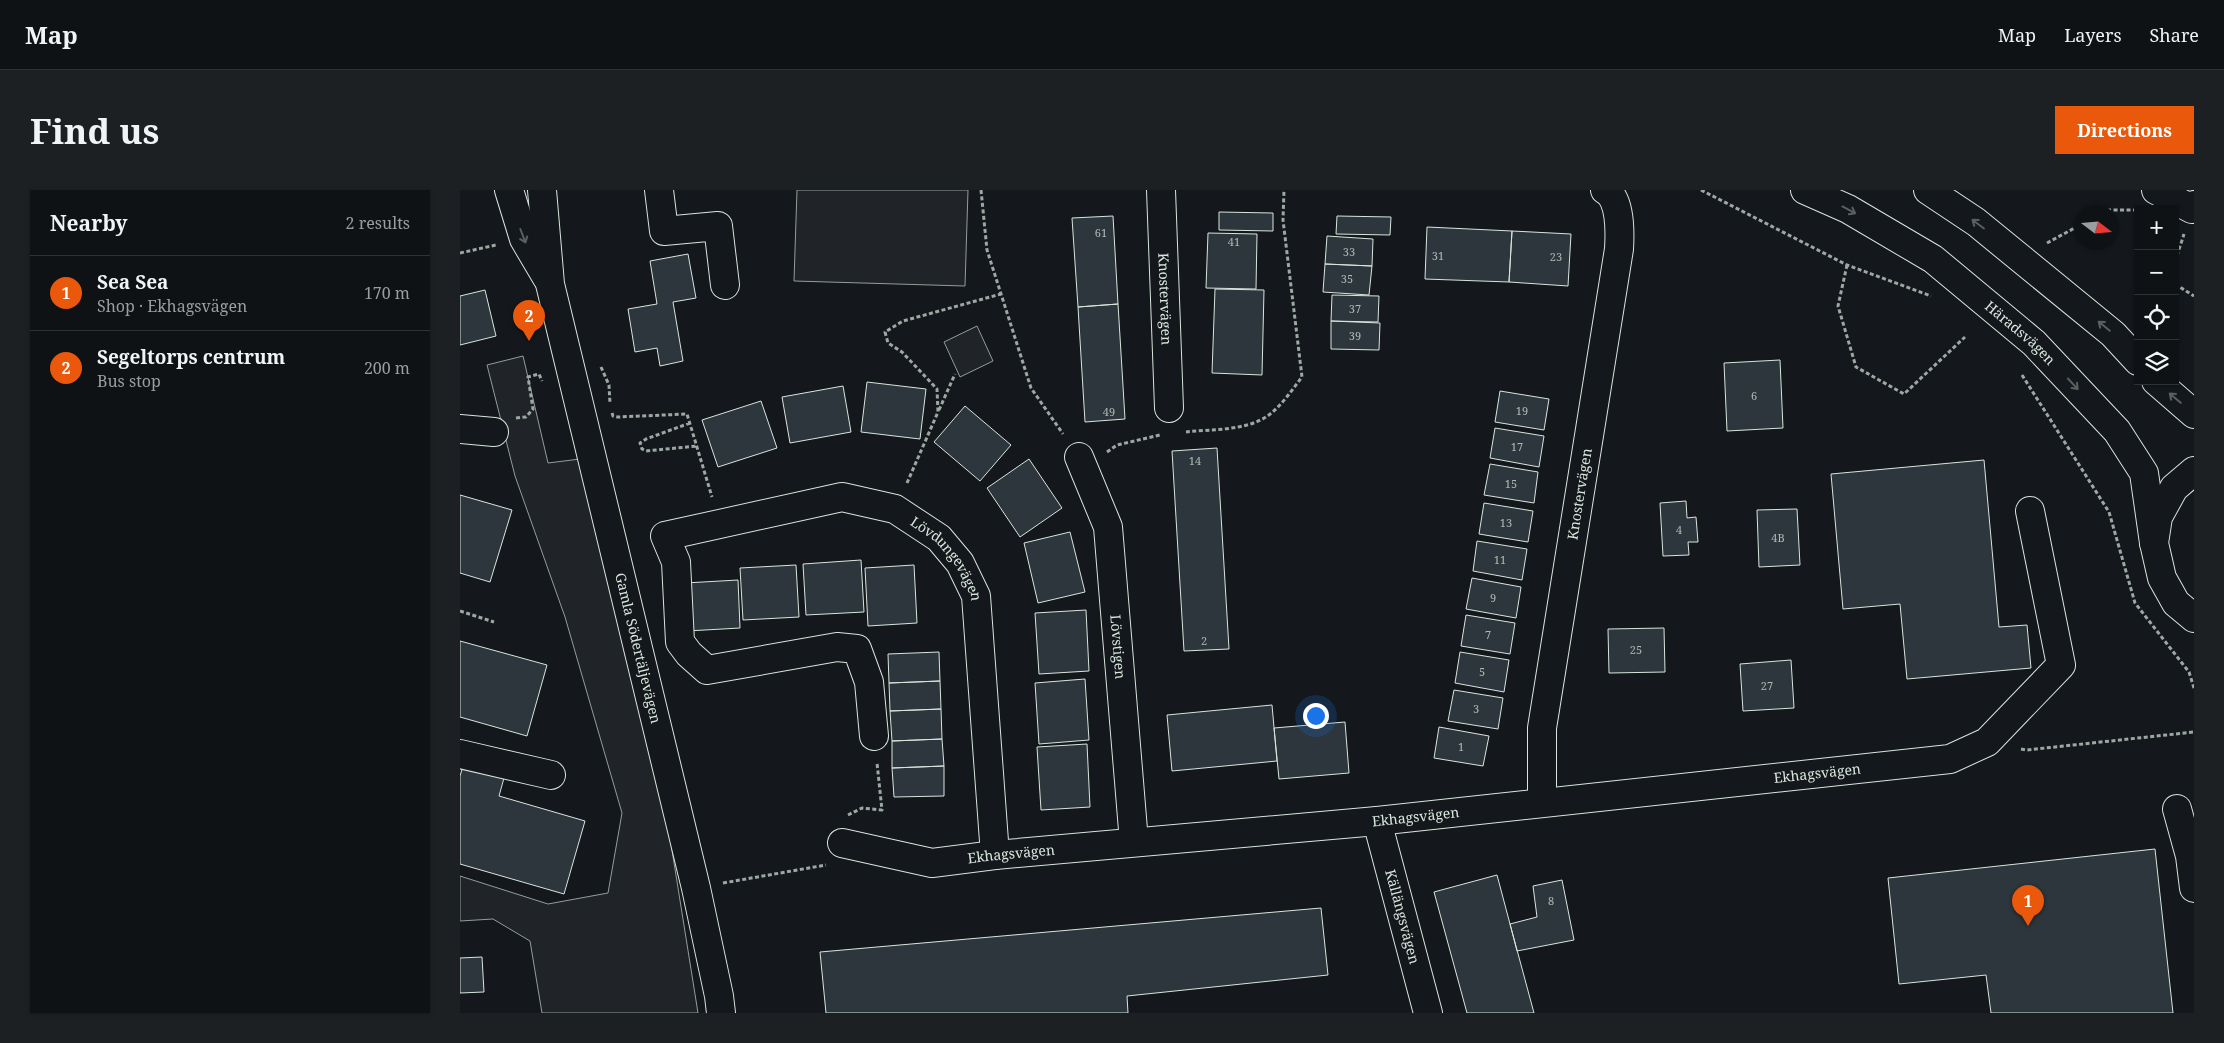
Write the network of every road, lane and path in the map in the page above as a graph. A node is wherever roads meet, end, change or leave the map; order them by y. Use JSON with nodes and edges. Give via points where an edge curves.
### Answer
{"nodes":[{"id":1,"x":509,"y":190,"type":"edge"},
{"id":2,"x":542,"y":190,"type":"edge"},
{"id":3,"x":659,"y":190,"type":"edge"},
{"id":4,"x":981,"y":190,"type":"edge"},
{"id":5,"x":1161,"y":190,"type":"edge"},
{"id":6,"x":1284,"y":190,"type":"edge"},
{"id":7,"x":1605,"y":190,"type":"edge"},
{"id":8,"x":1701,"y":190,"type":"edge"},
{"id":9,"x":1805,"y":190,"type":"edge"},
{"id":10,"x":1928,"y":190,"type":"edge"},
{"id":11,"x":2156,"y":190,"type":"edge"},
{"id":12,"x":2194,"y":205,"type":"edge"},
{"id":13,"x":2119,"y":210,"type":"edge"},
{"id":14,"x":2134,"y":210,"type":"edge"},
{"id":15,"x":2074,"y":228,"type":"edge"},
{"id":16,"x":524,"y":240,"type":"junction"},
{"id":17,"x":2045,"y":244,"type":"dead end"},
{"id":18,"x":460,"y":253,"type":"edge"},
{"id":19,"x":1847,"y":265,"type":"junction"},
{"id":20,"x":550,"y":284,"type":"junction"},
{"id":21,"x":725,"y":285,"type":"dead end"},
{"id":22,"x":2179,"y":287,"type":"edge"},
{"id":23,"x":1001,"y":294,"type":"junction"},
{"id":24,"x":1932,"y":296,"type":"dead end"},
{"id":25,"x":2194,"y":296,"type":"edge"},
{"id":26,"x":1965,"y":337,"type":"dead end"},
{"id":27,"x":2134,"y":357,"type":"edge"},
{"id":28,"x":601,"y":366,"type":"dead end"},
{"id":29,"x":2017,"y":369,"type":"dead end"},
{"id":30,"x":955,"y":374,"type":"dead end"},
{"id":31,"x":543,"y":382,"type":"dead end"},
{"id":32,"x":2161,"y":385,"type":"edge"},
{"id":33,"x":938,"y":412,"type":"junction"},
{"id":34,"x":2194,"y":414,"type":"edge"},
{"id":35,"x":1175,"y":420,"type":"joint"},
{"id":36,"x":690,"y":423,"type":"junction"},
{"id":37,"x":502,"y":425,"type":"joint"},
{"id":38,"x":460,"y":429,"type":"edge"},
{"id":39,"x":1162,"y":435,"type":"dead end"},
{"id":40,"x":697,"y":446,"type":"junction"},
{"id":41,"x":1079,"y":457,"type":"junction"},
{"id":42,"x":2194,"y":471,"type":"edge"},
{"id":43,"x":895,"y":509,"type":"junction"},
{"id":44,"x":2030,"y":511,"type":"dead end"},
{"id":45,"x":719,"y":524,"type":"junction"},
{"id":46,"x":2154,"y":543,"type":"junction"},
{"id":47,"x":460,"y":611,"type":"edge"},
{"id":48,"x":2194,"y":618,"type":"edge"},
{"id":49,"x":494,"y":622,"type":"dead end"},
{"id":50,"x":2194,"y":688,"type":"edge"},
{"id":51,"x":2194,"y":732,"type":"edge"},
{"id":52,"x":874,"y":736,"type":"joint"},
{"id":53,"x":1987,"y":742,"type":"junction"},
{"id":54,"x":460,"y":754,"type":"edge"},
{"id":55,"x":551,"y":775,"type":"dead end"},
{"id":56,"x":1542,"y":802,"type":"junction"},
{"id":57,"x":2177,"y":809,"type":"dead end"},
{"id":58,"x":1377,"y":821,"type":"junction"},
{"id":59,"x":1134,"y":842,"type":"junction"},
{"id":60,"x":834,"y":847,"type":"junction"},
{"id":61,"x":995,"y":855,"type":"junction"},
{"id":62,"x":696,"y":888,"type":"junction"},
{"id":63,"x":2194,"y":888,"type":"edge"},
{"id":64,"x":721,"y":1013,"type":"edge"},
{"id":65,"x":1428,"y":1013,"type":"edge"}],
"edges":[{"from":1,"to":16,"type":"street","name":"Gamla Södertäljevägen","one_way":true},
{"from":2,"to":20,"type":"street","name":"Gamla Södertäljevägen"},
{"from":3,"to":21,"type":"street","via":[[664,231],[718,226]]},
{"from":4,"to":23,"type":"path","via":[[987,250]]},
{"from":5,"to":35,"type":"street","name":"Knostervägen"},
{"from":6,"to":35,"type":"path","via":[[1283,220],[1302,377],[1280,405],[1249,425]]},
{"from":7,"to":56,"type":"street","name":"Knostervägen","via":[[1614,202],[1620,224],[1619,249],[1542,728]]},
{"from":8,"to":19,"type":"path"},
{"from":9,"to":46,"type":"street","name":"Häradsvägen","one_way":true,"via":[[1848,208],[1933,259],[2034,343],[2117,431],[2144,473]]},
{"from":27,"to":10,"type":"street","one_way":true,"via":[[2113,334],[1976,222]]},
{"from":11,"to":12,"type":"street","via":[[2192,209]]},
{"from":13,"to":14,"type":"path"},
{"from":15,"to":17,"type":"path"},
{"from":16,"to":18,"type":"path"},
{"from":16,"to":20,"type":"street","name":"Gamla Södertäljevägen"},
{"from":19,"to":24,"type":"path"},
{"from":19,"to":26,"type":"path","via":[[1838,306],[1856,368],[1904,394]]},
{"from":20,"to":62,"type":"street","name":"Gamla Södertäljevägen"},
{"from":22,"to":25,"type":"path"},
{"from":23,"to":33,"type":"path","via":[[903,321],[885,332],[888,343],[902,352],[937,389]]},
{"from":23,"to":41,"type":"path","via":[[1031,388]]},
{"from":28,"to":36,"type":"path","via":[[609,385],[613,416],[687,414]]},
{"from":29,"to":50,"type":"path","via":[[2110,512],[2135,603],[2189,672]]},
{"from":30,"to":33,"type":"path"},
{"from":31,"to":37,"type":"path","via":[[539,374],[528,377],[533,409],[526,417]]},
{"from":34,"to":32,"type":"street","one_way":true},
{"from":33,"to":43,"type":"path"},
{"from":36,"to":40,"type":"path"},
{"from":36,"to":40,"type":"path","via":[[640,444],[646,451]]},
{"from":37,"to":38,"type":"street"},
{"from":39,"to":41,"type":"path","via":[[1117,445],[1105,453]]},
{"from":40,"to":45,"type":"path"},
{"from":41,"to":59,"type":"street","name":"Lövstigen","via":[[1108,527]]},
{"from":42,"to":46,"type":"street","via":[[2174,488],[2158,517]]},
{"from":43,"to":45,"type":"street","name":"Lövdungevägen","via":[[842,497]]},
{"from":43,"to":61,"type":"street","name":"Lövdungevägen","via":[[939,538],[960,563],[976,596]]},
{"from":44,"to":53,"type":"street","via":[[2061,665]]},
{"from":45,"to":52,"type":"street","name":"Lövdungevägen","via":[[665,536],[676,562],[680,642],[707,670],[838,647],[857,650],[869,682]]},
{"from":46,"to":48,"type":"street","name":"Häradsvägen","via":[[2162,578],[2176,603]]},
{"from":47,"to":49,"type":"path"},
{"from":51,"to":53,"type":"path","via":[[2027,750]]},
{"from":52,"to":60,"type":"path","via":[[882,810],[862,808]]},
{"from":53,"to":56,"type":"street","name":"Ekhagsvägen","via":[[1950,759]]},
{"from":54,"to":55,"type":"street"},
{"from":56,"to":58,"type":"street","name":"Ekhagsvägen"},
{"from":57,"to":63,"type":"street","via":[[2190,856]]},
{"from":58,"to":59,"type":"street","name":"Ekhagsvägen"},
{"from":58,"to":65,"type":"street","name":"Källängsvägen"},
{"from":59,"to":61,"type":"street","name":"Ekhagsvägen"},
{"from":60,"to":61,"type":"street","name":"Ekhagsvägen","via":[[932,862]]},
{"from":60,"to":62,"type":"path"},
{"from":62,"to":64,"type":"street","name":"Gamla Södertäljevägen"}]}
